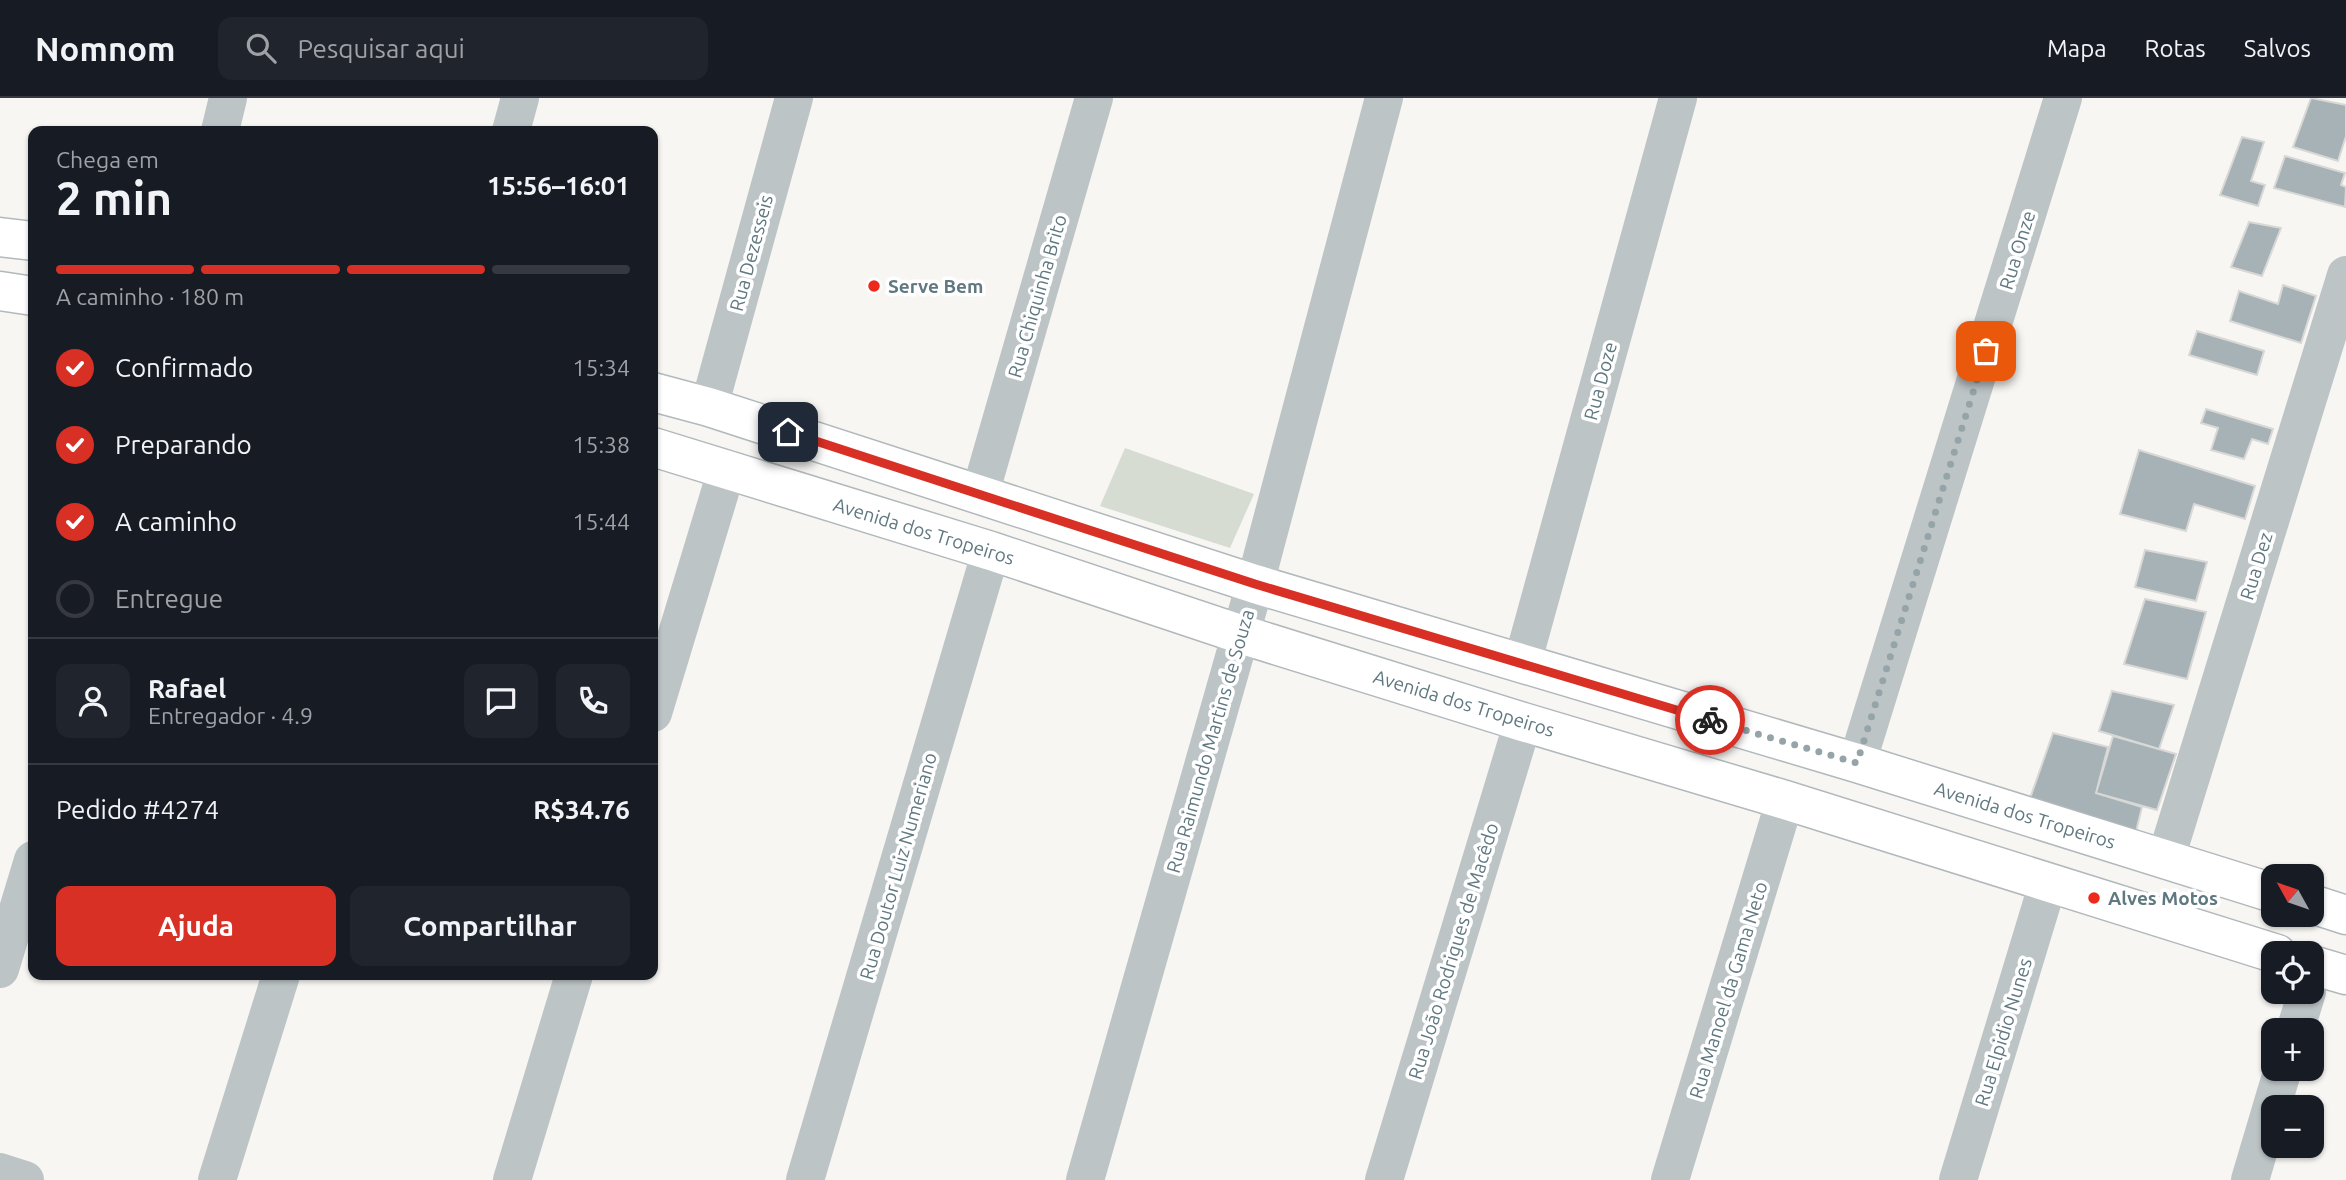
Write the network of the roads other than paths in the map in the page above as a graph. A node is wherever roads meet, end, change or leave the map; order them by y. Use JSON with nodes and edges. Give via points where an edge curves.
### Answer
{"nodes":[{"id":1,"x":228,"y":98,"type":"edge"},
{"id":2,"x":520,"y":98,"type":"edge"},
{"id":3,"x":794,"y":98,"type":"edge"},
{"id":4,"x":1094,"y":98,"type":"edge"},
{"id":5,"x":1384,"y":98,"type":"edge"},
{"id":6,"x":1678,"y":98,"type":"edge"},
{"id":7,"x":2063,"y":98,"type":"edge"},
{"id":8,"x":221,"y":126,"type":"edge"},
{"id":9,"x":512,"y":126,"type":"edge"},
{"id":10,"x":0,"y":237,"type":"edge"},
{"id":11,"x":28,"y":240,"type":"edge"},
{"id":12,"x":2346,"y":275,"type":"edge"},
{"id":13,"x":0,"y":291,"type":"edge"},
{"id":14,"x":28,"y":295,"type":"edge"},
{"id":15,"x":658,"y":393,"type":"edge"},
{"id":16,"x":709,"y":407,"type":"junction"},
{"id":17,"x":658,"y":448,"type":"edge"},
{"id":18,"x":727,"y":469,"type":"junction"},
{"id":19,"x":979,"y":494,"type":"junction"},
{"id":20,"x":990,"y":551,"type":"junction"},
{"id":21,"x":1255,"y":584,"type":"junction"},
{"id":22,"x":1240,"y":634,"type":"junction"},
{"id":23,"x":1522,"y":664,"type":"junction"},
{"id":24,"x":658,"y":697,"type":"edge"},
{"id":25,"x":1523,"y":722,"type":"junction"},
{"id":26,"x":1857,"y":763,"type":"junction"},
{"id":27,"x":1785,"y":800,"type":"junction"},
{"id":28,"x":2166,"y":858,"type":"junction"},
{"id":29,"x":28,"y":877,"type":"edge"},
{"id":30,"x":2048,"y":883,"type":"junction"},
{"id":31,"x":2258,"y":888,"type":"edge"},
{"id":32,"x":2324,"y":909,"type":"edge"},
{"id":33,"x":2346,"y":915,"type":"edge"},
{"id":34,"x":2226,"y":937,"type":"junction"},
{"id":35,"x":2261,"y":949,"type":"edge"},
{"id":36,"x":0,"y":969,"type":"edge"},
{"id":37,"x":279,"y":980,"type":"edge"},
{"id":38,"x":572,"y":980,"type":"edge"},
{"id":39,"x":2280,"y":1081,"type":"edge"},
{"id":40,"x":0,"y":1172,"type":"edge"},
{"id":41,"x":25,"y":1180,"type":"edge"},
{"id":42,"x":217,"y":1180,"type":"edge"},
{"id":43,"x":512,"y":1180,"type":"edge"},
{"id":44,"x":805,"y":1180,"type":"edge"},
{"id":45,"x":1085,"y":1180,"type":"edge"},
{"id":46,"x":1384,"y":1180,"type":"edge"},
{"id":47,"x":1670,"y":1180,"type":"edge"},
{"id":48,"x":1958,"y":1180,"type":"edge"},
{"id":49,"x":2250,"y":1180,"type":"edge"}],
"edges":[{"from":1,"to":8,"type":"street"},
{"from":2,"to":9,"type":"street"},
{"from":3,"to":16,"type":"street","name":"Rua Dezesseis"},
{"from":4,"to":19,"type":"street","name":"Rua Chiquinha Brito"},
{"from":5,"to":21,"type":"street","name":"Rua Raimundo Martins de Souza"},
{"from":6,"to":23,"type":"street","name":"Rua Doze"},
{"from":7,"to":26,"type":"street","name":"Rua Onze"},
{"from":10,"to":11,"type":"main road"},
{"from":12,"to":28,"type":"street","name":"Rua Dez"},
{"from":13,"to":14,"type":"main road"},
{"from":15,"to":16,"type":"main road","name":"Avenida dos Tropeiros"},
{"from":16,"to":19,"type":"main road","name":"Avenida dos Tropeiros"},
{"from":17,"to":18,"type":"main road","name":"Avenida dos Tropeiros"},
{"from":18,"to":20,"type":"main road","name":"Avenida dos Tropeiros"},
{"from":18,"to":24,"type":"street"},
{"from":19,"to":21,"type":"main road","name":"Avenida dos Tropeiros"},
{"from":20,"to":22,"type":"main road","name":"Avenida dos Tropeiros"},
{"from":20,"to":44,"type":"street","name":"Rua Doutor Luiz Numeriano"},
{"from":21,"to":22,"type":"street","name":"Rua Raimundo Martins de Souza"},
{"from":21,"to":23,"type":"main road","name":"Avenida dos Tropeiros"},
{"from":22,"to":25,"type":"main road","name":"Avenida dos Tropeiros"},
{"from":22,"to":45,"type":"street","name":"Rua Raimundo Martins de Souza"},
{"from":23,"to":26,"type":"main road","name":"Avenida dos Tropeiros"},
{"from":25,"to":27,"type":"main road","name":"Avenida dos Tropeiros"},
{"from":25,"to":46,"type":"street","name":"Rua João Rodrigues de Macêdo"},
{"from":26,"to":28,"type":"main road","name":"Avenida dos Tropeiros"},
{"from":27,"to":30,"type":"main road","name":"Avenida dos Tropeiros"},
{"from":27,"to":47,"type":"street","name":"Rua Manoel da Gama Neto"},
{"from":28,"to":31,"type":"main road","name":"Avenida dos Tropeiros"},
{"from":29,"to":36,"type":"street"},
{"from":30,"to":34,"type":"main road","name":"Avenida dos Tropeiros"},
{"from":30,"to":48,"type":"street","name":"Rua Elpidio Nunes"},
{"from":31,"to":34,"type":"main road"},
{"from":32,"to":33,"type":"main road"},
{"from":34,"to":35,"type":"main road","name":"Avenida dos Tropeiros"},
{"from":37,"to":42,"type":"street"},
{"from":38,"to":43,"type":"street"},
{"from":39,"to":49,"type":"street"},
{"from":40,"to":41,"type":"street"}]}
